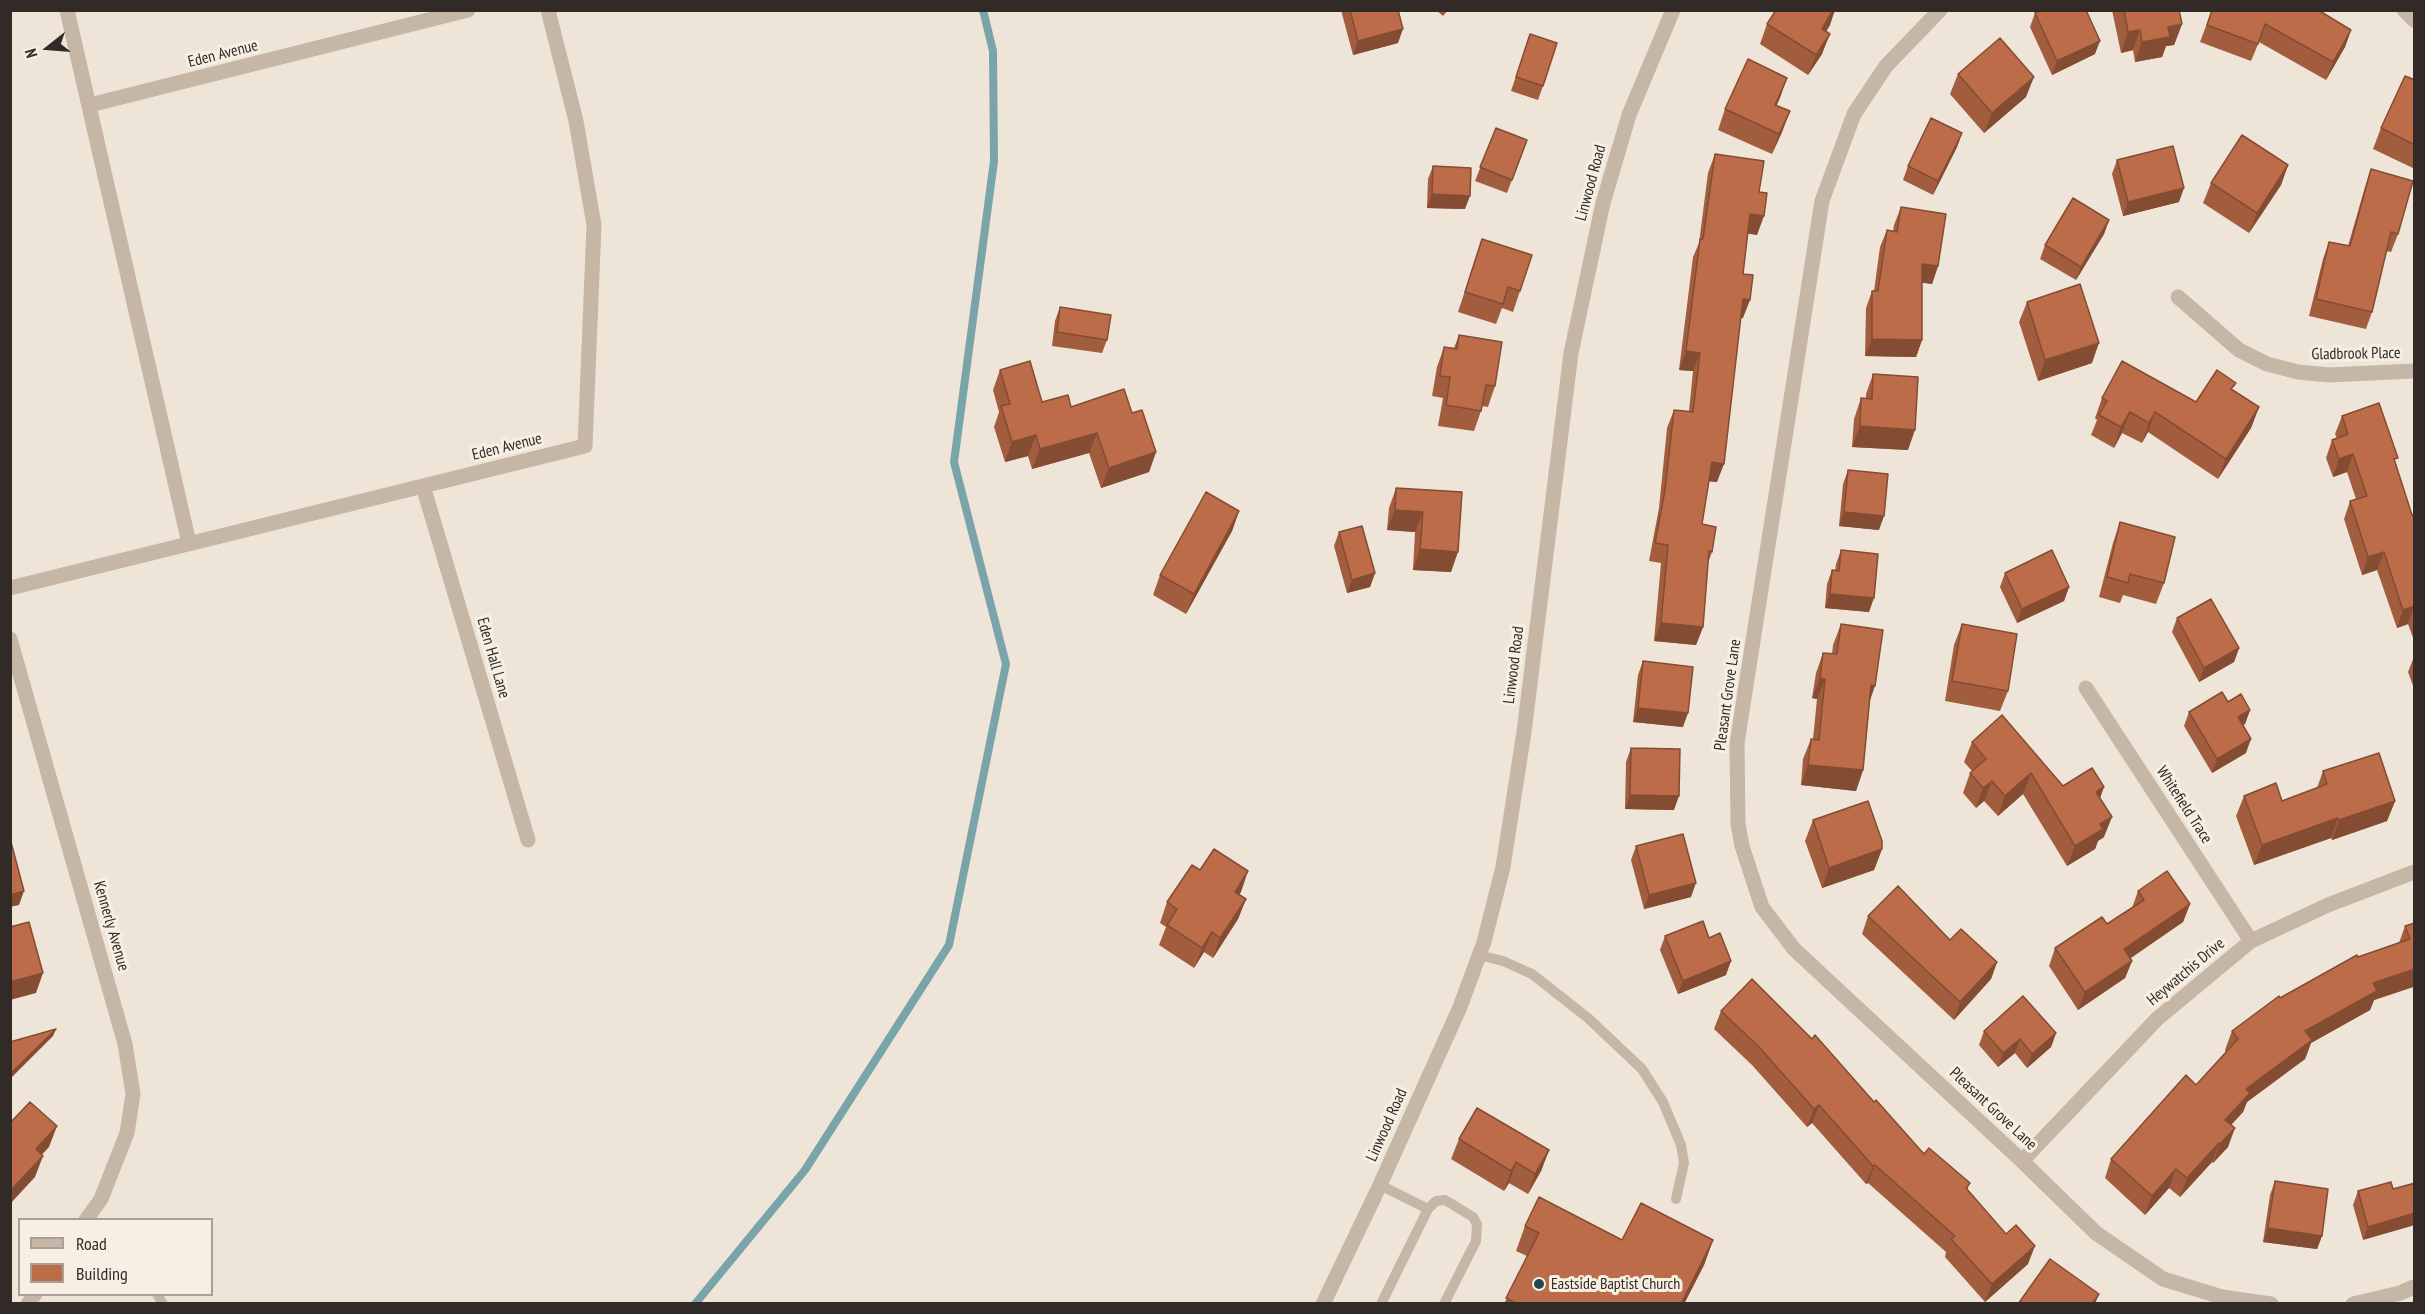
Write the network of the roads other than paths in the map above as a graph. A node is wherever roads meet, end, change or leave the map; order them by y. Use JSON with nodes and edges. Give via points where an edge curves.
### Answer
{"nodes":[{"id":1,"x":67,"y":10,"type":"edge"},
{"id":2,"x":468,"y":10,"type":"edge"},
{"id":3,"x":548,"y":10,"type":"edge"},
{"id":4,"x":1673,"y":10,"type":"edge"},
{"id":5,"x":1940,"y":10,"type":"edge"},
{"id":6,"x":2404,"y":10,"type":"edge"},
{"id":7,"x":2415,"y":20,"type":"edge"},
{"id":8,"x":90,"y":105,"type":"junction"},
{"id":9,"x":2178,"y":297,"type":"dead end"},
{"id":10,"x":2415,"y":370,"type":"edge"},
{"id":11,"x":423,"y":486,"type":"junction"},
{"id":12,"x":189,"y":543,"type":"junction"},
{"id":13,"x":10,"y":588,"type":"edge"},
{"id":14,"x":10,"y":639,"type":"edge"},
{"id":15,"x":2086,"y":688,"type":"dead end"},
{"id":16,"x":528,"y":840,"type":"dead end"},
{"id":17,"x":2415,"y":872,"type":"edge"},
{"id":18,"x":2251,"y":942,"type":"junction"},
{"id":19,"x":1479,"y":955,"type":"junction"},
{"id":20,"x":2022,"y":1161,"type":"junction"},
{"id":21,"x":1380,"y":1185,"type":"junction"},
{"id":22,"x":1676,"y":1198,"type":"dead end"},
{"id":23,"x":1428,"y":1209,"type":"junction"},
{"id":24,"x":87,"y":1218,"type":"edge"},
{"id":25,"x":2406,"y":1294,"type":"edge"},
{"id":26,"x":1323,"y":1304,"type":"edge"},
{"id":27,"x":1381,"y":1304,"type":"edge"},
{"id":28,"x":1444,"y":1304,"type":"edge"},
{"id":29,"x":2271,"y":1304,"type":"edge"},
{"id":30,"x":2353,"y":1304,"type":"edge"}],
"edges":[{"from":1,"to":8,"type":"street"},
{"from":2,"to":8,"type":"street","name":"Eden Avenue"},
{"from":3,"to":11,"type":"street","name":"Eden Avenue","via":[[576,121],[594,225],[585,446]]},
{"from":4,"to":19,"type":"street","name":"Linwood Road","via":[[1629,115],[1603,203],[1571,353],[1523,744],[1503,867]]},
{"from":5,"to":20,"type":"street","name":"Pleasant Grove Lane","via":[[1886,66],[1854,114],[1822,201],[1737,743],[1738,825],[1762,907],[1794,948]]},
{"from":6,"to":7,"type":"street"},
{"from":8,"to":12,"type":"street"},
{"from":9,"to":10,"type":"street","name":"Gladbrook Place","via":[[2239,350],[2267,364],[2329,375]]},
{"from":11,"to":12,"type":"street","name":"Eden Avenue"},
{"from":11,"to":16,"type":"street","name":"Eden Hall Lane"},
{"from":12,"to":13,"type":"street","name":"Eden Avenue"},
{"from":14,"to":24,"type":"street","name":"Kennerly Avenue","via":[[125,1044],[133,1094],[127,1133],[101,1199]]},
{"from":15,"to":18,"type":"street","name":"Whitefield Trace"},
{"from":17,"to":18,"type":"street","name":"Heywatchis Drive","via":[[2328,905]]},
{"from":18,"to":20,"type":"street","name":"Heywatchis Drive","via":[[2157,1019]]},
{"from":19,"to":21,"type":"street","name":"Linwood Road","via":[[1460,1007]]},
{"from":19,"to":22,"type":"lane","via":[[1532,974],[1588,1018],[1642,1069],[1664,1102],[1681,1145],[1684,1163]]},
{"from":20,"to":29,"type":"street","name":"Pleasant Grove Lane","via":[[2096,1233],[2163,1279],[2222,1297]]},
{"from":21,"to":23,"type":"lane"},
{"from":21,"to":26,"type":"street","name":"Linwood Road"},
{"from":23,"to":27,"type":"lane"},
{"from":23,"to":28,"type":"lane","via":[[1436,1201],[1445,1200],[1478,1224],[1476,1241]]},
{"from":25,"to":30,"type":"street"}]}
